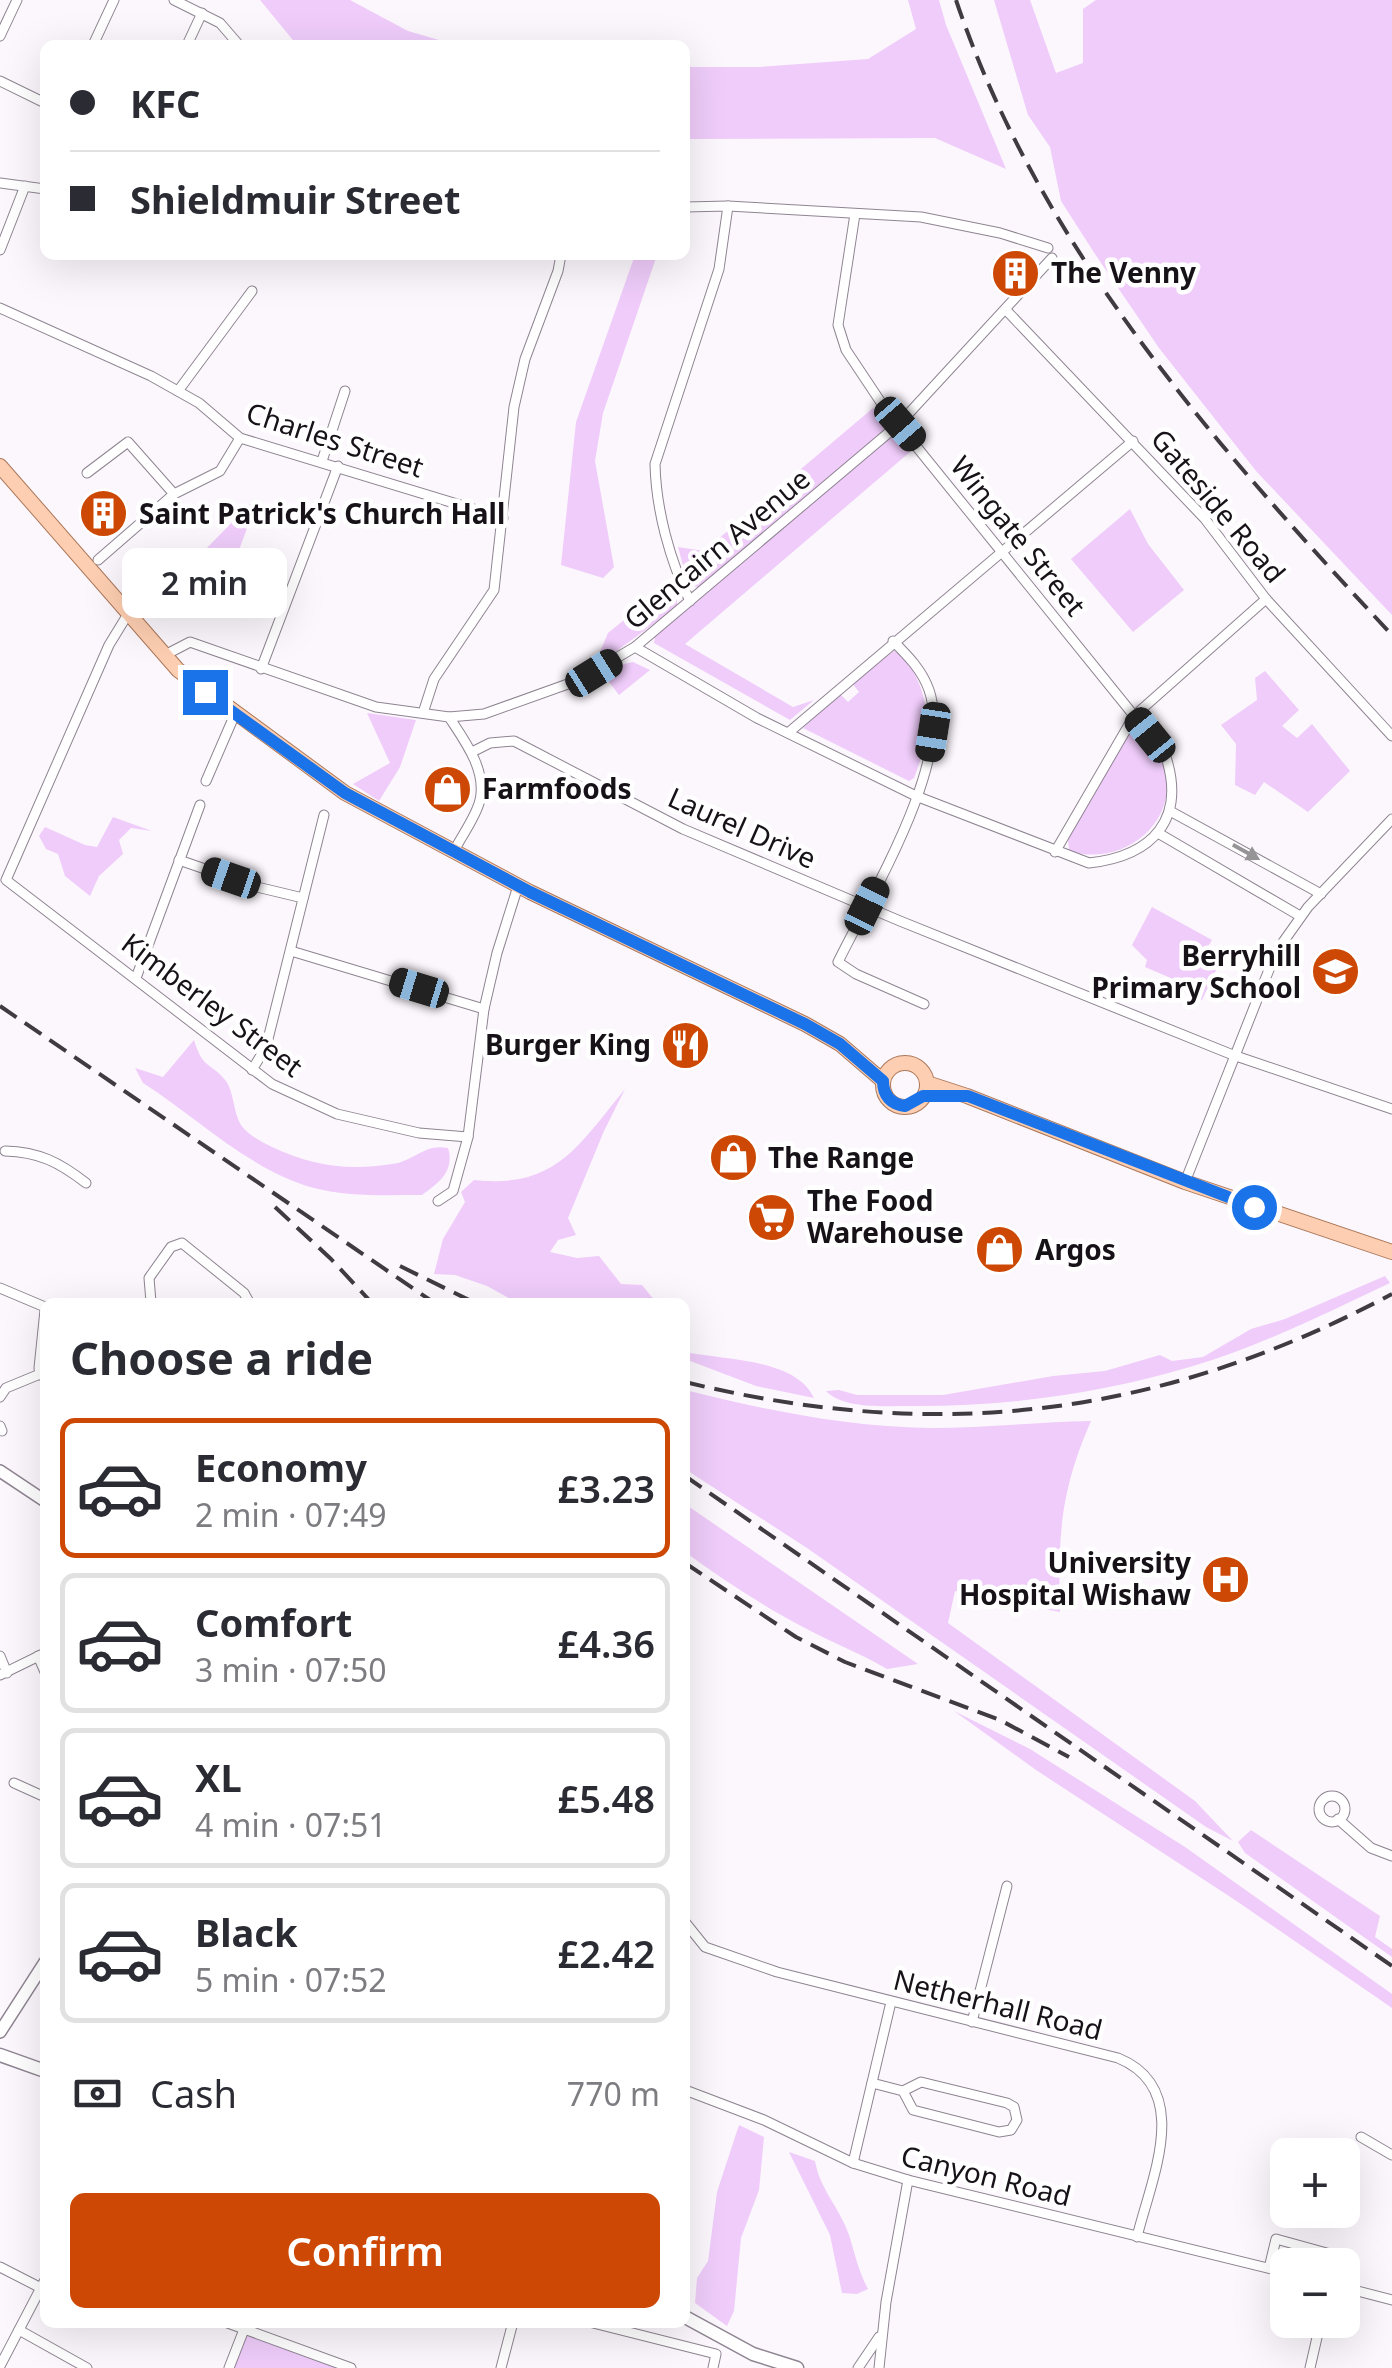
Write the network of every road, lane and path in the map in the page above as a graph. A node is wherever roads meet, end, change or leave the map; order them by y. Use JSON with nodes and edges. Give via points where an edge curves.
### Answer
{"nodes":[{"id":1,"x":17,"y":0,"type":"edge"},
{"id":2,"x":114,"y":0,"type":"edge"},
{"id":3,"x":174,"y":0,"type":"edge"},
{"id":4,"x":202,"y":14,"type":"junction"},
{"id":5,"x":0,"y":36,"type":"edge"},
{"id":6,"x":95,"y":40,"type":"edge"},
{"id":7,"x":189,"y":40,"type":"edge"},
{"id":8,"x":235,"y":40,"type":"edge"},
{"id":9,"x":0,"y":81,"type":"edge"},
{"id":10,"x":40,"y":101,"type":"edge"},
{"id":11,"x":0,"y":183,"type":"edge"},
{"id":12,"x":25,"y":186,"type":"junction"},
{"id":13,"x":40,"y":188,"type":"edge"},
{"id":14,"x":728,"y":206,"type":"junction"},
{"id":15,"x":690,"y":208,"type":"edge"},
{"id":16,"x":856,"y":214,"type":"junction"},
{"id":17,"x":0,"y":250,"type":"edge"},
{"id":18,"x":559,"y":260,"type":"edge"},
{"id":19,"x":252,"y":291,"type":"dead end"},
{"id":20,"x":0,"y":308,"type":"edge"},
{"id":21,"x":1006,"y":310,"type":"junction"},
{"id":22,"x":178,"y":391,"type":"junction"},
{"id":23,"x":345,"y":391,"type":"dead end"},
{"id":24,"x":900,"y":424,"type":"junction"},
{"id":25,"x":240,"y":438,"type":"junction"},
{"id":26,"x":1133,"y":440,"type":"junction"},
{"id":27,"x":322,"y":462,"type":"junction"},
{"id":28,"x":0,"y":466,"type":"edge"},
{"id":29,"x":338,"y":466,"type":"junction"},
{"id":30,"x":87,"y":473,"type":"dead end"},
{"id":31,"x":174,"y":494,"type":"junction"},
{"id":32,"x":504,"y":518,"type":"junction"},
{"id":33,"x":1000,"y":550,"type":"junction"},
{"id":34,"x":98,"y":560,"type":"dead end"},
{"id":35,"x":1266,"y":598,"type":"junction"},
{"id":36,"x":690,"y":601,"type":"junction"},
{"id":37,"x":128,"y":614,"type":"junction"},
{"id":38,"x":893,"y":641,"type":"junction"},
{"id":39,"x":636,"y":647,"type":"junction"},
{"id":40,"x":165,"y":655,"type":"junction"},
{"id":41,"x":261,"y":669,"type":"junction"},
{"id":42,"x":423,"y":713,"type":"junction"},
{"id":43,"x":234,"y":714,"type":"junction"},
{"id":44,"x":1134,"y":716,"type":"junction"},
{"id":45,"x":449,"y":717,"type":"junction"},
{"id":46,"x":788,"y":733,"type":"junction"},
{"id":47,"x":1392,"y":736,"type":"edge"},
{"id":48,"x":472,"y":752,"type":"junction"},
{"id":49,"x":206,"y":782,"type":"dead end"},
{"id":50,"x":916,"y":796,"type":"junction"},
{"id":51,"x":200,"y":805,"type":"dead end"},
{"id":52,"x":1170,"y":811,"type":"junction"},
{"id":53,"x":324,"y":815,"type":"dead end"},
{"id":54,"x":1392,"y":819,"type":"edge"},
{"id":55,"x":1158,"y":833,"type":"junction"},
{"id":56,"x":454,"y":851,"type":"junction"},
{"id":57,"x":1055,"y":852,"type":"junction"},
{"id":58,"x":179,"y":860,"type":"junction"},
{"id":59,"x":518,"y":886,"type":"junction"},
{"id":60,"x":1321,"y":894,"type":"junction"},
{"id":61,"x":303,"y":898,"type":"junction"},
{"id":62,"x":867,"y":906,"type":"junction"},
{"id":63,"x":1300,"y":916,"type":"junction"},
{"id":64,"x":290,"y":951,"type":"junction"},
{"id":65,"x":136,"y":978,"type":"junction"},
{"id":66,"x":924,"y":1004,"type":"dead end"},
{"id":67,"x":484,"y":1009,"type":"junction"},
{"id":68,"x":1233,"y":1055,"type":"junction"},
{"id":69,"x":252,"y":1070,"type":"junction"},
{"id":70,"x":886,"y":1076,"type":"junction"},
{"id":71,"x":925,"y":1090,"type":"junction"},
{"id":72,"x":1392,"y":1109,"type":"edge"},
{"id":73,"x":468,"y":1137,"type":"junction"},
{"id":74,"x":2,"y":1150,"type":"edge"},
{"id":75,"x":1184,"y":1182,"type":"junction"},
{"id":76,"x":86,"y":1183,"type":"dead end"},
{"id":77,"x":438,"y":1201,"type":"dead end"},
{"id":78,"x":1392,"y":1252,"type":"edge"},
{"id":79,"x":0,"y":1288,"type":"edge"},
{"id":80,"x":151,"y":1298,"type":"edge"},
{"id":81,"x":246,"y":1298,"type":"edge"},
{"id":82,"x":40,"y":1306,"type":"edge"},
{"id":83,"x":40,"y":1377,"type":"edge"},
{"id":84,"x":0,"y":1398,"type":"edge"},
{"id":85,"x":0,"y":1472,"type":"edge"},
{"id":86,"x":40,"y":1498,"type":"edge"},
{"id":87,"x":0,"y":1656,"type":"edge"},
{"id":88,"x":40,"y":1656,"type":"edge"},
{"id":89,"x":3,"y":1674,"type":"edge"},
{"id":90,"x":14,"y":1783,"type":"dead end"},
{"id":91,"x":40,"y":1795,"type":"edge"},
{"id":92,"x":1338,"y":1819,"type":"dead end"},
{"id":93,"x":1392,"y":1856,"type":"edge"},
{"id":94,"x":1007,"y":1886,"type":"dead end"},
{"id":95,"x":690,"y":1928,"type":"edge"},
{"id":96,"x":40,"y":1970,"type":"edge"},
{"id":97,"x":890,"y":2002,"type":"junction"},
{"id":98,"x":972,"y":2022,"type":"junction"},
{"id":99,"x":0,"y":2032,"type":"edge"},
{"id":100,"x":0,"y":2055,"type":"edge"},
{"id":101,"x":40,"y":2069,"type":"edge"},
{"id":102,"x":872,"y":2083,"type":"junction"},
{"id":103,"x":903,"y":2091,"type":"junction"},
{"id":104,"x":690,"y":2092,"type":"edge"},
{"id":105,"x":1361,"y":2137,"type":"dead end"},
{"id":106,"x":1392,"y":2155,"type":"edge"},
{"id":107,"x":852,"y":2164,"type":"junction"},
{"id":108,"x":908,"y":2180,"type":"junction"},
{"id":109,"x":1137,"y":2237,"type":"junction"},
{"id":110,"x":1274,"y":2248,"type":"edge"},
{"id":111,"x":1309,"y":2248,"type":"edge"},
{"id":112,"x":1270,"y":2264,"type":"edge"},
{"id":113,"x":0,"y":2267,"type":"edge"},
{"id":114,"x":1269,"y":2268,"type":"joint"},
{"id":115,"x":40,"y":2283,"type":"edge"},
{"id":116,"x":40,"y":2290,"type":"edge"},
{"id":117,"x":1360,"y":2292,"type":"edge"},
{"id":118,"x":1392,"y":2300,"type":"edge"},
{"id":119,"x":690,"y":2321,"type":"edge"},
{"id":120,"x":235,"y":2328,"type":"edge"},
{"id":121,"x":511,"y":2328,"type":"edge"},
{"id":122,"x":613,"y":2328,"type":"edge"},
{"id":123,"x":19,"y":2330,"type":"junction"},
{"id":124,"x":882,"y":2331,"type":"junction"},
{"id":125,"x":243,"y":2332,"type":"junction"},
{"id":126,"x":1318,"y":2338,"type":"edge"},
{"id":127,"x":0,"y":2366,"type":"edge"},
{"id":128,"x":87,"y":2368,"type":"edge"},
{"id":129,"x":229,"y":2368,"type":"edge"},
{"id":130,"x":351,"y":2368,"type":"edge"},
{"id":131,"x":501,"y":2368,"type":"edge"},
{"id":132,"x":713,"y":2368,"type":"edge"},
{"id":133,"x":798,"y":2368,"type":"edge"},
{"id":134,"x":858,"y":2368,"type":"edge"},
{"id":135,"x":879,"y":2368,"type":"edge"},
{"id":136,"x":1310,"y":2368,"type":"edge"}],
"edges":[{"from":1,"to":5,"type":"street"},
{"from":2,"to":6,"type":"street"},
{"from":3,"to":4,"type":"street"},
{"from":4,"to":7,"type":"street"},
{"from":4,"to":8,"type":"street"},
{"from":9,"to":10,"type":"street"},
{"from":11,"to":12,"type":"street"},
{"from":12,"to":13,"type":"street"},
{"from":12,"to":17,"type":"street"},
{"from":14,"to":15,"type":"street"},
{"from":14,"to":16,"type":"street"},
{"from":14,"to":36,"type":"street","via":[[720,268],[654,464],[678,579]]},
{"from":16,"to":21,"type":"street","name":"Glencairn Avenue","via":[[920,217],[1000,233],[1050,253]]},
{"from":16,"to":24,"type":"street","name":"Wingate Street","via":[[840,339]]},
{"from":18,"to":32,"type":"street","via":[[514,407]]},
{"from":19,"to":22,"type":"street"},
{"from":20,"to":22,"type":"street","name":"Charles Street"},
{"from":21,"to":24,"type":"street","name":"Glencairn Avenue"},
{"from":21,"to":26,"type":"street","name":"Gateside Road"},
{"from":22,"to":25,"type":"street","name":"Charles Street"},
{"from":23,"to":27,"type":"street"},
{"from":24,"to":33,"type":"street","name":"Wingate Street"},
{"from":24,"to":36,"type":"street","name":"Glencairn Avenue"},
{"from":25,"to":27,"type":"street","name":"Charles Street"},
{"from":25,"to":31,"type":"street","via":[[220,471]]},
{"from":26,"to":33,"type":"street"},
{"from":26,"to":35,"type":"street","name":"Gateside Road"},
{"from":27,"to":29,"type":"street","name":"Charles Street"},
{"from":28,"to":37,"type":"main road"},
{"from":29,"to":32,"type":"street","name":"Charles Street"},
{"from":29,"to":41,"type":"street"},
{"from":30,"to":31,"type":"street","via":[[128,442]]},
{"from":31,"to":34,"type":"street"},
{"from":32,"to":42,"type":"street","via":[[494,590],[434,678]]},
{"from":33,"to":38,"type":"street"},
{"from":33,"to":44,"type":"street","name":"Wingate Street"},
{"from":35,"to":44,"type":"street"},
{"from":35,"to":47,"type":"street","name":"Gateside Road"},
{"from":36,"to":39,"type":"street","name":"Glencairn Avenue"},
{"from":37,"to":40,"type":"main road"},
{"from":37,"to":65,"type":"street","name":"Kimberley Street","via":[[6,880]]},
{"from":38,"to":46,"type":"street"},
{"from":38,"to":50,"type":"street","via":[[914,663],[933,710],[929,759]]},
{"from":39,"to":45,"type":"street","name":"Glencairn Avenue","via":[[579,680],[484,714]]},
{"from":39,"to":46,"type":"street"},
{"from":40,"to":41,"type":"street","name":"Glencairn Avenue","via":[[190,642]]},
{"from":40,"to":43,"type":"main road"},
{"from":41,"to":42,"type":"street","name":"Glencairn Avenue","via":[[376,707]]},
{"from":42,"to":45,"type":"street","name":"Glencairn Avenue"},
{"from":43,"to":49,"type":"street"},
{"from":43,"to":56,"type":"main road","via":[[345,793]]},
{"from":44,"to":52,"type":"street","name":"Wingate Street","via":[[1172,772]]},
{"from":44,"to":57,"type":"street"},
{"from":45,"to":48,"type":"street"},
{"from":46,"to":50,"type":"street"},
{"from":48,"to":56,"type":"street","via":[[480,799]]},
{"from":48,"to":62,"type":"street","name":"Laurel Drive","via":[[490,742],[514,741],[683,829]]},
{"from":50,"to":57,"type":"street"},
{"from":50,"to":62,"type":"street"},
{"from":51,"to":58,"type":"street"},
{"from":52,"to":55,"type":"street"},
{"from":52,"to":60,"type":"street","one_way":true},
{"from":53,"to":61,"type":"street"},
{"from":54,"to":60,"type":"street"},
{"from":55,"to":57,"type":"street","via":[[1136,852],[1111,860],[1089,863]]},
{"from":55,"to":63,"type":"street"},
{"from":56,"to":59,"type":"main road"},
{"from":58,"to":61,"type":"street"},
{"from":58,"to":65,"type":"street"},
{"from":59,"to":67,"type":"street"},
{"from":59,"to":70,"type":"main road","via":[[805,1024]]},
{"from":60,"to":63,"type":"street"},
{"from":61,"to":64,"type":"street"},
{"from":62,"to":66,"type":"street","via":[[838,962]]},
{"from":62,"to":68,"type":"street","name":"Laurel Drive"},
{"from":63,"to":68,"type":"street","via":[[1276,952]]},
{"from":64,"to":67,"type":"street"},
{"from":64,"to":69,"type":"street","via":[[266,1047]]},
{"from":65,"to":69,"type":"street","name":"Kimberley Street"},
{"from":67,"to":73,"type":"street"},
{"from":68,"to":72,"type":"street","name":"Laurel Drive"},
{"from":68,"to":75,"type":"street"},
{"from":69,"to":73,"type":"street","name":"Kimberley Street","via":[[337,1114]]},
{"from":70,"to":71,"type":"main road","via":[[898,1064],[912,1064],[922,1071]]},
{"from":70,"to":71,"type":"main road","via":[[888,1098],[898,1106],[912,1105]]},
{"from":71,"to":75,"type":"main road","via":[[968,1096]]},
{"from":73,"to":77,"type":"street","via":[[454,1191]]},
{"from":74,"to":76,"type":"street","via":[[39,1153]]},
{"from":75,"to":78,"type":"main road"},
{"from":79,"to":82,"type":"street"},
{"from":80,"to":81,"type":"street","via":[[149,1278],[171,1247],[182,1243]]},
{"from":83,"to":84,"type":"street","via":[[6,1388]]},
{"from":85,"to":86,"type":"street"},
{"from":87,"to":89,"type":"street"},
{"from":88,"to":89,"type":"street"},
{"from":90,"to":91,"type":"street"},
{"from":92,"to":93,"type":"street","via":[[1371,1848]]},
{"from":94,"to":98,"type":"street"},
{"from":95,"to":97,"type":"street","name":"Netherhall Road","via":[[705,1947]]},
{"from":96,"to":99,"type":"street"},
{"from":97,"to":98,"type":"street","name":"Netherhall Road"},
{"from":97,"to":102,"type":"street"},
{"from":98,"to":109,"type":"street","name":"Netherhall Road","via":[[1118,2058],[1149,2079],[1163,2128]]},
{"from":100,"to":101,"type":"main road"},
{"from":102,"to":103,"type":"street"},
{"from":102,"to":107,"type":"street"},
{"from":103,"to":103,"type":"street","via":[[913,2110],[947,2119],[1003,2132],[1017,2120],[1007,2102],[921,2082]]},
{"from":104,"to":107,"type":"street","name":"Canyon Road"},
{"from":105,"to":106,"type":"street"},
{"from":107,"to":108,"type":"street","name":"Canyon Road"},
{"from":108,"to":109,"type":"street","name":"Canyon Road"},
{"from":108,"to":124,"type":"street"},
{"from":109,"to":114,"type":"street","name":"Canyon Road"},
{"from":110,"to":111,"type":"street","via":[[1276,2240]]},
{"from":112,"to":114,"type":"street"},
{"from":113,"to":115,"type":"street"},
{"from":116,"to":123,"type":"street"},
{"from":117,"to":118,"type":"street"},
{"from":119,"to":133,"type":"main road","via":[[753,2354]]},
{"from":120,"to":125,"type":"street"},
{"from":121,"to":131,"type":"street"},
{"from":122,"to":132,"type":"street","via":[[716,2354]]},
{"from":123,"to":127,"type":"street"},
{"from":123,"to":128,"type":"street"},
{"from":124,"to":134,"type":"street"},
{"from":124,"to":135,"type":"street"},
{"from":125,"to":129,"type":"street"},
{"from":125,"to":130,"type":"street"},
{"from":126,"to":136,"type":"street"}]}
